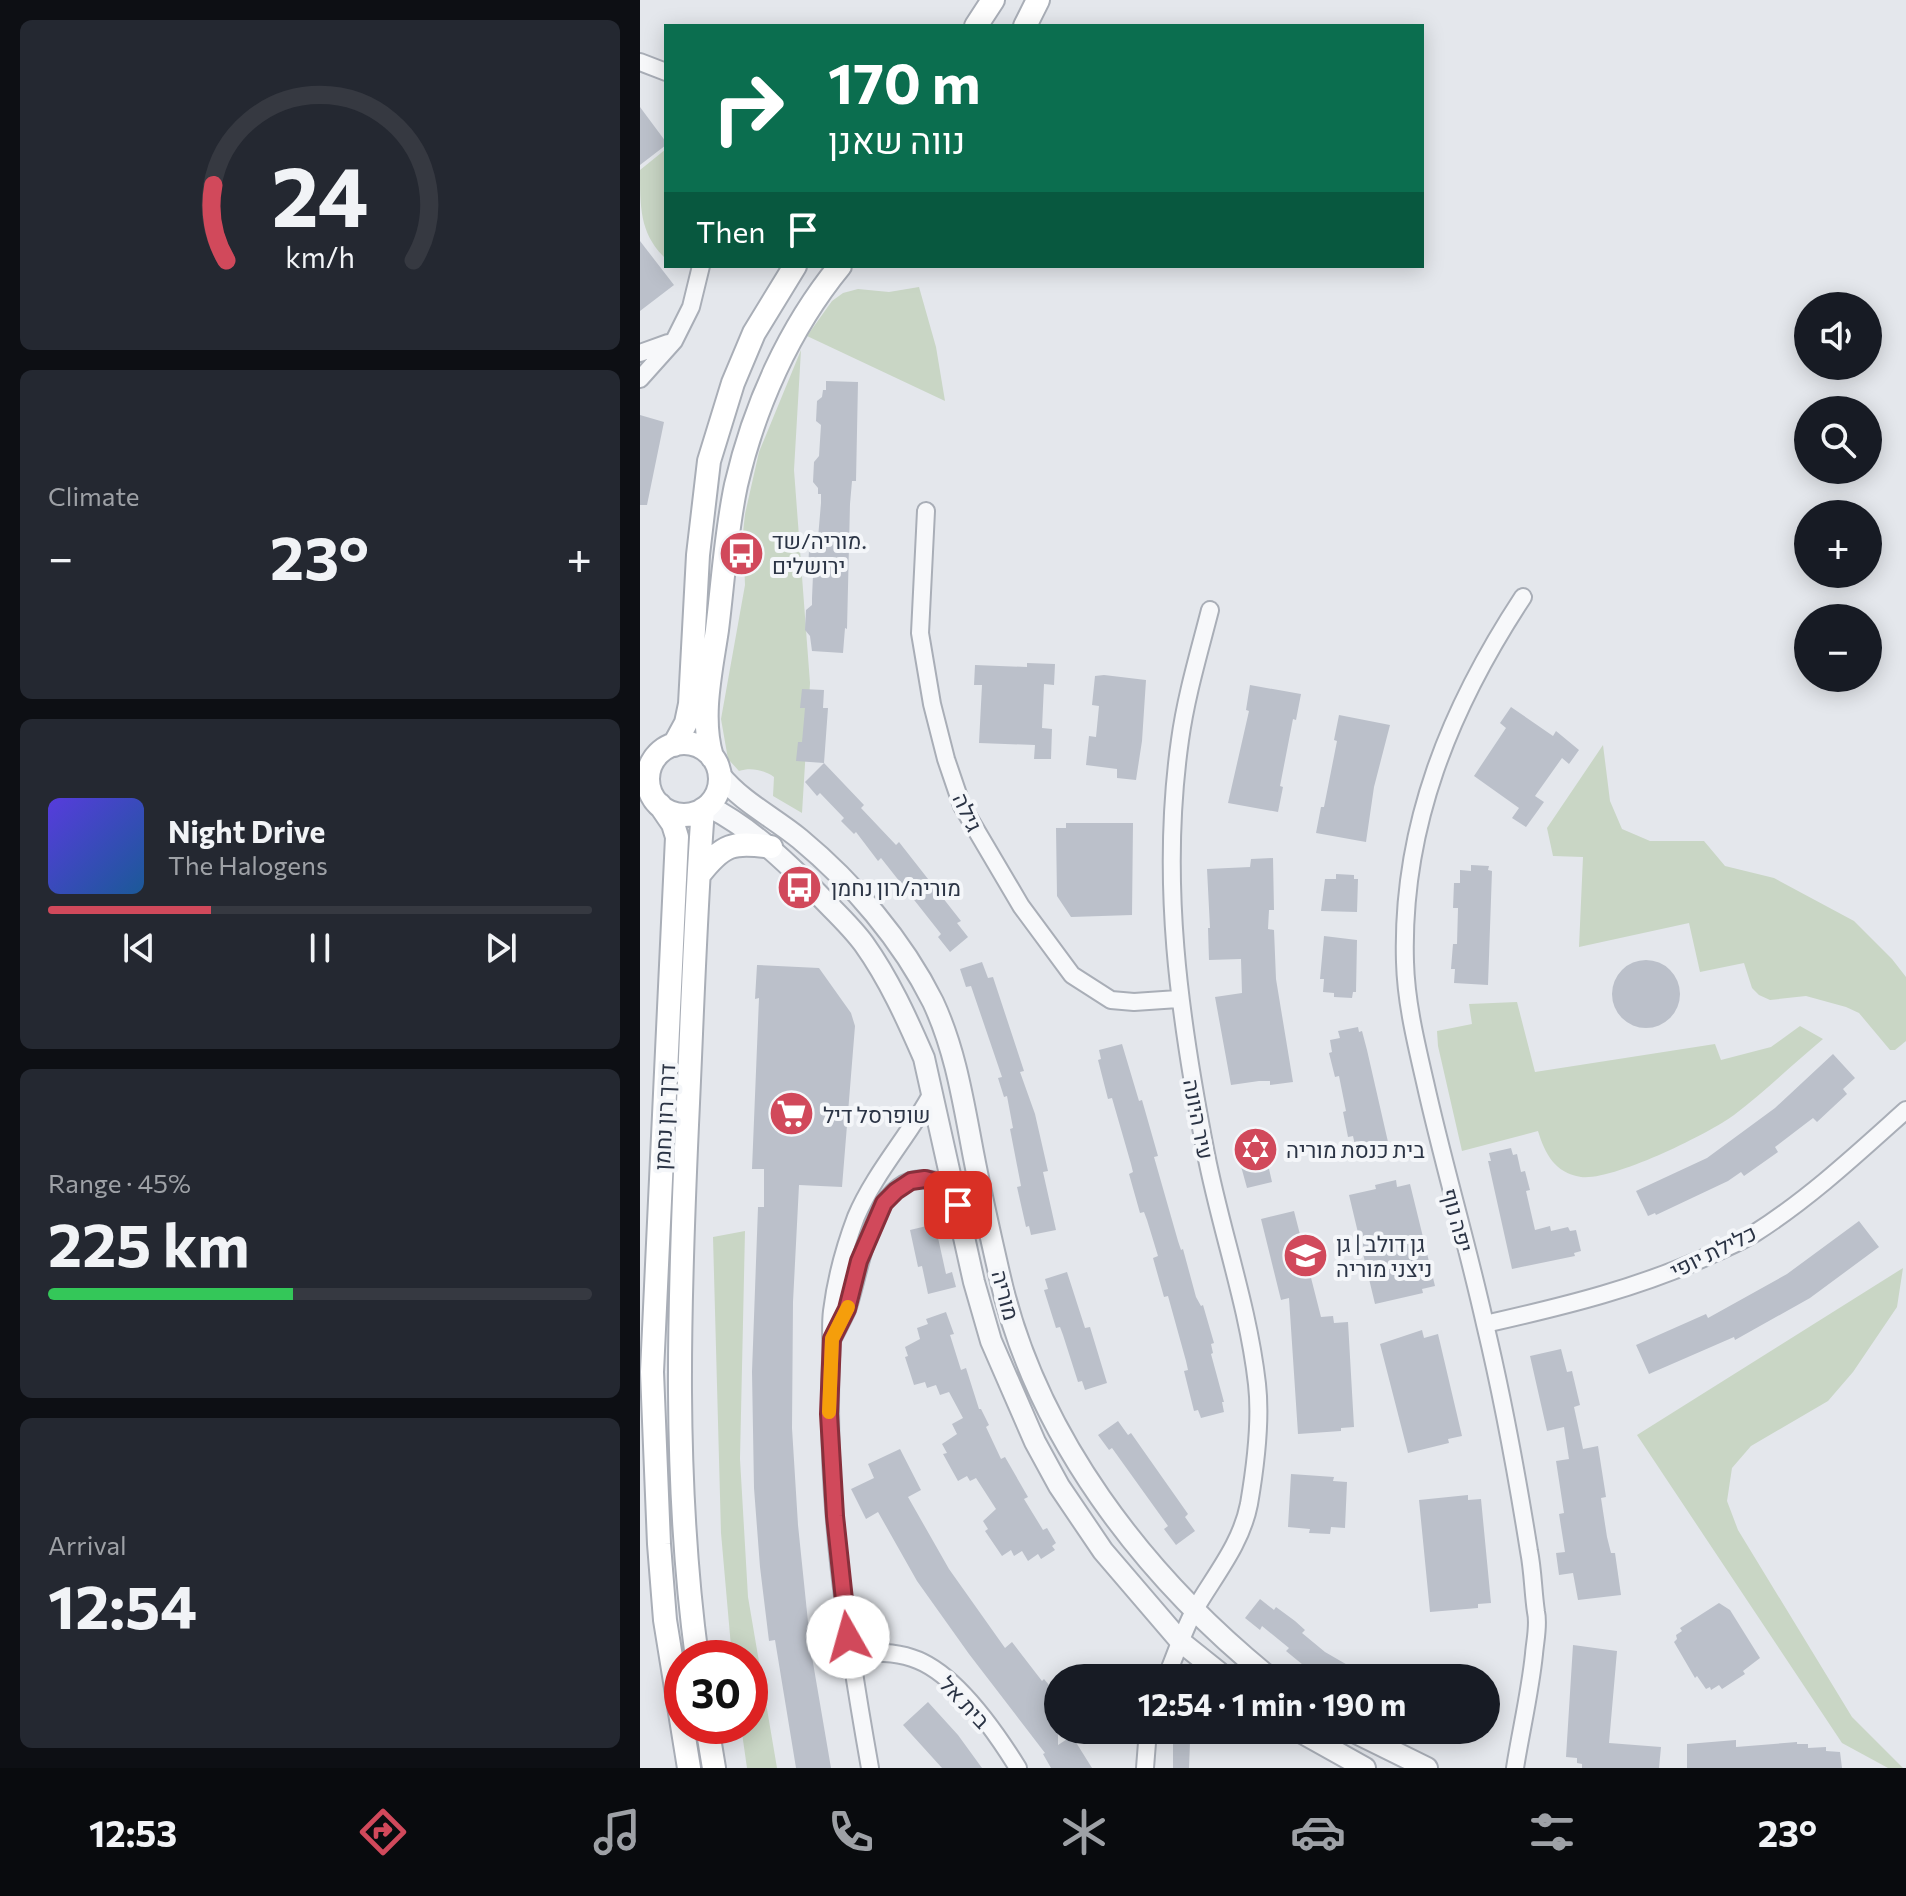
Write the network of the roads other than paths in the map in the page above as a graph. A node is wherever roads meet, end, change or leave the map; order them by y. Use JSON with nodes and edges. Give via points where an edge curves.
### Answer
{"nodes":[{"id":1,"x":993,"y":0,"type":"edge"},
{"id":2,"x":1038,"y":0,"type":"edge"},
{"id":3,"x":977,"y":24,"type":"edge"},
{"id":4,"x":1026,"y":24,"type":"edge"},
{"id":5,"x":640,"y":62,"type":"edge"},
{"id":6,"x":664,"y":71,"type":"edge"},
{"id":7,"x":701,"y":268,"type":"edge"},
{"id":8,"x":794,"y":268,"type":"edge"},
{"id":9,"x":838,"y":268,"type":"edge"},
{"id":10,"x":674,"y":341,"type":"junction"},
{"id":11,"x":640,"y":353,"type":"edge"},
{"id":12,"x":640,"y":379,"type":"edge"},
{"id":13,"x":926,"y":511,"type":"dead end"},
{"id":14,"x":1523,"y":597,"type":"dead end"},
{"id":15,"x":1210,"y":610,"type":"dead end"},
{"id":16,"x":674,"y":745,"type":"junction"},
{"id":17,"x":716,"y":766,"type":"junction"},
{"id":18,"x":660,"y":805,"type":"junction"},
{"id":19,"x":706,"y":807,"type":"junction"},
{"id":20,"x":771,"y":847,"type":"junction"},
{"id":21,"x":699,"y":875,"type":"junction"},
{"id":22,"x":1178,"y":999,"type":"junction"},
{"id":23,"x":932,"y":1093,"type":"junction"},
{"id":24,"x":1906,"y":1110,"type":"edge"},
{"id":25,"x":954,"y":1187,"type":"junction"},
{"id":26,"x":1485,"y":1324,"type":"junction"},
{"id":27,"x":832,"y":1339,"type":"junction"},
{"id":28,"x":1194,"y":1612,"type":"junction"},
{"id":29,"x":695,"y":1640,"type":"edge"},
{"id":30,"x":1181,"y":1642,"type":"junction"},
{"id":31,"x":850,"y":1654,"type":"junction"},
{"id":32,"x":1172,"y":1664,"type":"edge"},
{"id":33,"x":1208,"y":1664,"type":"edge"},
{"id":34,"x":1254,"y":1664,"type":"edge"},
{"id":35,"x":710,"y":1744,"type":"edge"},
{"id":36,"x":1147,"y":1744,"type":"edge"},
{"id":37,"x":1322,"y":1744,"type":"edge"},
{"id":38,"x":1378,"y":1744,"type":"edge"},
{"id":39,"x":689,"y":1768,"type":"edge"},
{"id":40,"x":714,"y":1768,"type":"edge"},
{"id":41,"x":870,"y":1768,"type":"edge"},
{"id":42,"x":1018,"y":1768,"type":"edge"},
{"id":43,"x":1145,"y":1768,"type":"edge"},
{"id":44,"x":1365,"y":1768,"type":"edge"},
{"id":45,"x":1427,"y":1768,"type":"edge"},
{"id":46,"x":1515,"y":1768,"type":"edge"}],
"edges":[{"from":1,"to":3,"type":"main road"},
{"from":2,"to":4,"type":"main road"},
{"from":5,"to":6,"type":"street"},
{"from":7,"to":10,"type":"street","via":[[691,307]]},
{"from":8,"to":16,"type":"main road","via":[[754,333],[709,461],[690,704]]},
{"from":9,"to":17,"type":"main road","via":[[814,299],[776,370],[736,485],[709,692],[707,737]]},
{"from":10,"to":11,"type":"street"},
{"from":10,"to":12,"type":"street"},
{"from":13,"to":22,"type":"street","name":"גילה","via":[[920,633],[932,704],[962,806],[1021,906],[1072,975],[1111,1000]]},
{"from":14,"to":26,"type":"street","name":"יפה נוף","via":[[1438,756],[1415,844],[1406,913],[1412,1021]]},
{"from":15,"to":22,"type":"street","name":"עיר היונה","via":[[1180,739],[1173,815],[1170,884]]},
{"from":16,"to":17,"type":"main road","via":[[695,745]]},
{"from":16,"to":18,"type":"main road","via":[[659,753],[649,771]]},
{"from":17,"to":19,"type":"main road","via":[[716,797]]},
{"from":17,"to":28,"type":"street","name":"מוריה","via":[[734,792],[822,858],[861,898],[932,1002],[957,1068],[1000,1277],[1034,1377],[1117,1521]]},
{"from":18,"to":19,"type":"main road","via":[[681,815]]},
{"from":18,"to":39,"type":"main road","name":"דרך רון נחמן","via":[[677,837],[653,1442],[665,1620]]},
{"from":19,"to":20,"type":"street","name":"מוריה","via":[[724,813]]},
{"from":19,"to":21,"type":"main road","name":"דרך רון נחמן"},
{"from":20,"to":21,"type":"main road","via":[[724,848]]},
{"from":20,"to":23,"type":"street","name":"מוריה","via":[[862,941],[882,971],[924,1058]]},
{"from":21,"to":29,"type":"main road","name":"דרך רון נחמן","via":[[678,1377],[683,1542]]},
{"from":22,"to":28,"type":"street","name":"עיר היונה","via":[[1206,1155],[1245,1308],[1258,1387],[1248,1507],[1237,1543]]},
{"from":23,"to":25,"type":"street","name":"מוריה"},
{"from":23,"to":27,"type":"street","via":[[857,1216],[834,1298]]},
{"from":24,"to":26,"type":"street","name":"כלילת יופי","via":[[1825,1182],[1754,1234],[1635,1285]]},
{"from":25,"to":27,"type":"street","via":[[911,1181],[884,1203]]},
{"from":25,"to":30,"type":"street","name":"מוריה","via":[[991,1341],[1035,1442],[1103,1551]]},
{"from":26,"to":46,"type":"street","name":"יפה נוף","via":[[1537,1613],[1529,1705]]},
{"from":27,"to":31,"type":"street","via":[[832,1472]]},
{"from":28,"to":30,"type":"street","name":"עיר היונה"},
{"from":28,"to":34,"type":"street","name":"מוריה"},
{"from":30,"to":32,"type":"street","name":"עיר היונה"},
{"from":30,"to":33,"type":"street","name":"מוריה"},
{"from":31,"to":41,"type":"street"},
{"from":31,"to":42,"type":"street","name":"בית אל","via":[[899,1654],[948,1679]]},
{"from":35,"to":40,"type":"main road"},
{"from":36,"to":43,"type":"street"},
{"from":37,"to":44,"type":"street"},
{"from":38,"to":45,"type":"street"}]}
